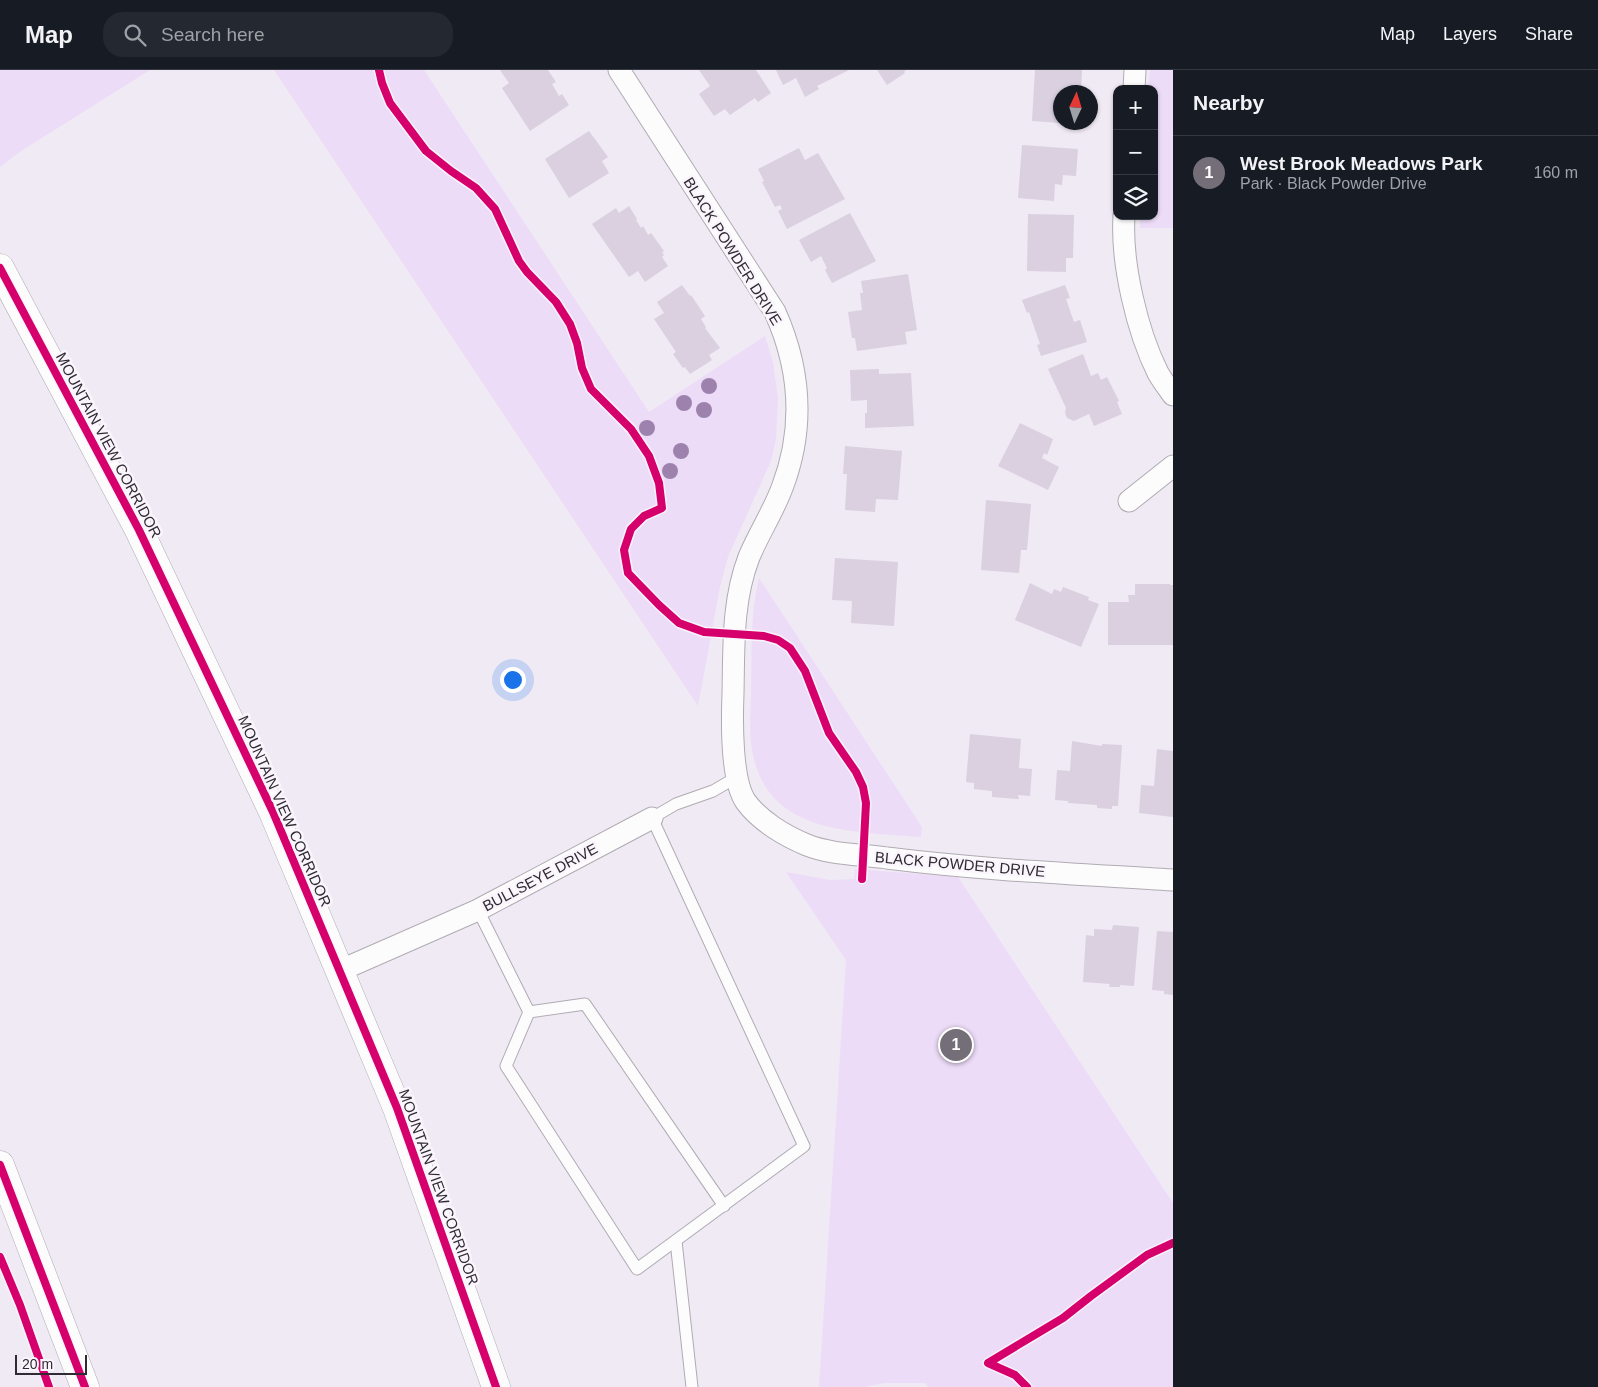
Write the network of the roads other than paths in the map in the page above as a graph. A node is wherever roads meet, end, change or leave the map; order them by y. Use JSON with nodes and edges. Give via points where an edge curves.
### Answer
{"nodes":[{"id":1,"x":618,"y":70,"type":"edge"},
{"id":2,"x":1135,"y":70,"type":"edge"},
{"id":3,"x":1134,"y":85,"type":"edge"},
{"id":4,"x":1124,"y":220,"type":"edge"},
{"id":5,"x":0,"y":268,"type":"edge"},
{"id":6,"x":1173,"y":395,"type":"edge"},
{"id":7,"x":1173,"y":466,"type":"edge"},
{"id":8,"x":1128,"y":501,"type":"dead end"},
{"id":9,"x":737,"y":777,"type":"junction"},
{"id":10,"x":652,"y":818,"type":"junction"},
{"id":11,"x":1173,"y":880,"type":"edge"},
{"id":12,"x":478,"y":910,"type":"junction"},
{"id":13,"x":340,"y":971,"type":"junction"},
{"id":14,"x":529,"y":1012,"type":"junction"},
{"id":15,"x":0,"y":1165,"type":"edge"},
{"id":16,"x":724,"y":1206,"type":"junction"},
{"id":17,"x":676,"y":1241,"type":"junction"},
{"id":18,"x":85,"y":1387,"type":"edge"},
{"id":19,"x":496,"y":1387,"type":"edge"},
{"id":20,"x":692,"y":1387,"type":"edge"}],
"edges":[{"from":1,"to":9,"type":"street","name":"BLACK POWDER DRIVE","via":[[774,312],[786,337],[794,368],[796,428],[790,463],[748,559],[735,614],[732,730]]},
{"from":2,"to":3,"type":"street"},
{"from":4,"to":6,"type":"street","via":[[1126,260],[1134,305],[1159,373]]},
{"from":5,"to":13,"type":"highway","name":"MOUNTAIN VIEW CORRIDOR","via":[[139,530],[273,812]]},
{"from":7,"to":8,"type":"street"},
{"from":9,"to":10,"type":"lane","name":"BULLSEYE DRIVE"},
{"from":9,"to":11,"type":"street","name":"BLACK POWDER DRIVE","via":[[744,800],[763,820],[808,846],[832,852],[935,864]]},
{"from":10,"to":12,"type":"street","name":"BULLSEYE DRIVE"},
{"from":10,"to":16,"type":"lane","via":[[804,1146]]},
{"from":12,"to":13,"type":"street","name":"BULLSEYE DRIVE"},
{"from":12,"to":14,"type":"lane"},
{"from":13,"to":19,"type":"highway","name":"MOUNTAIN VIEW CORRIDOR","via":[[397,1108]]},
{"from":14,"to":16,"type":"lane","via":[[585,1004]]},
{"from":14,"to":17,"type":"lane","via":[[506,1066],[637,1269]]},
{"from":15,"to":18,"type":"highway"},
{"from":16,"to":17,"type":"lane"},
{"from":17,"to":20,"type":"lane"}]}
